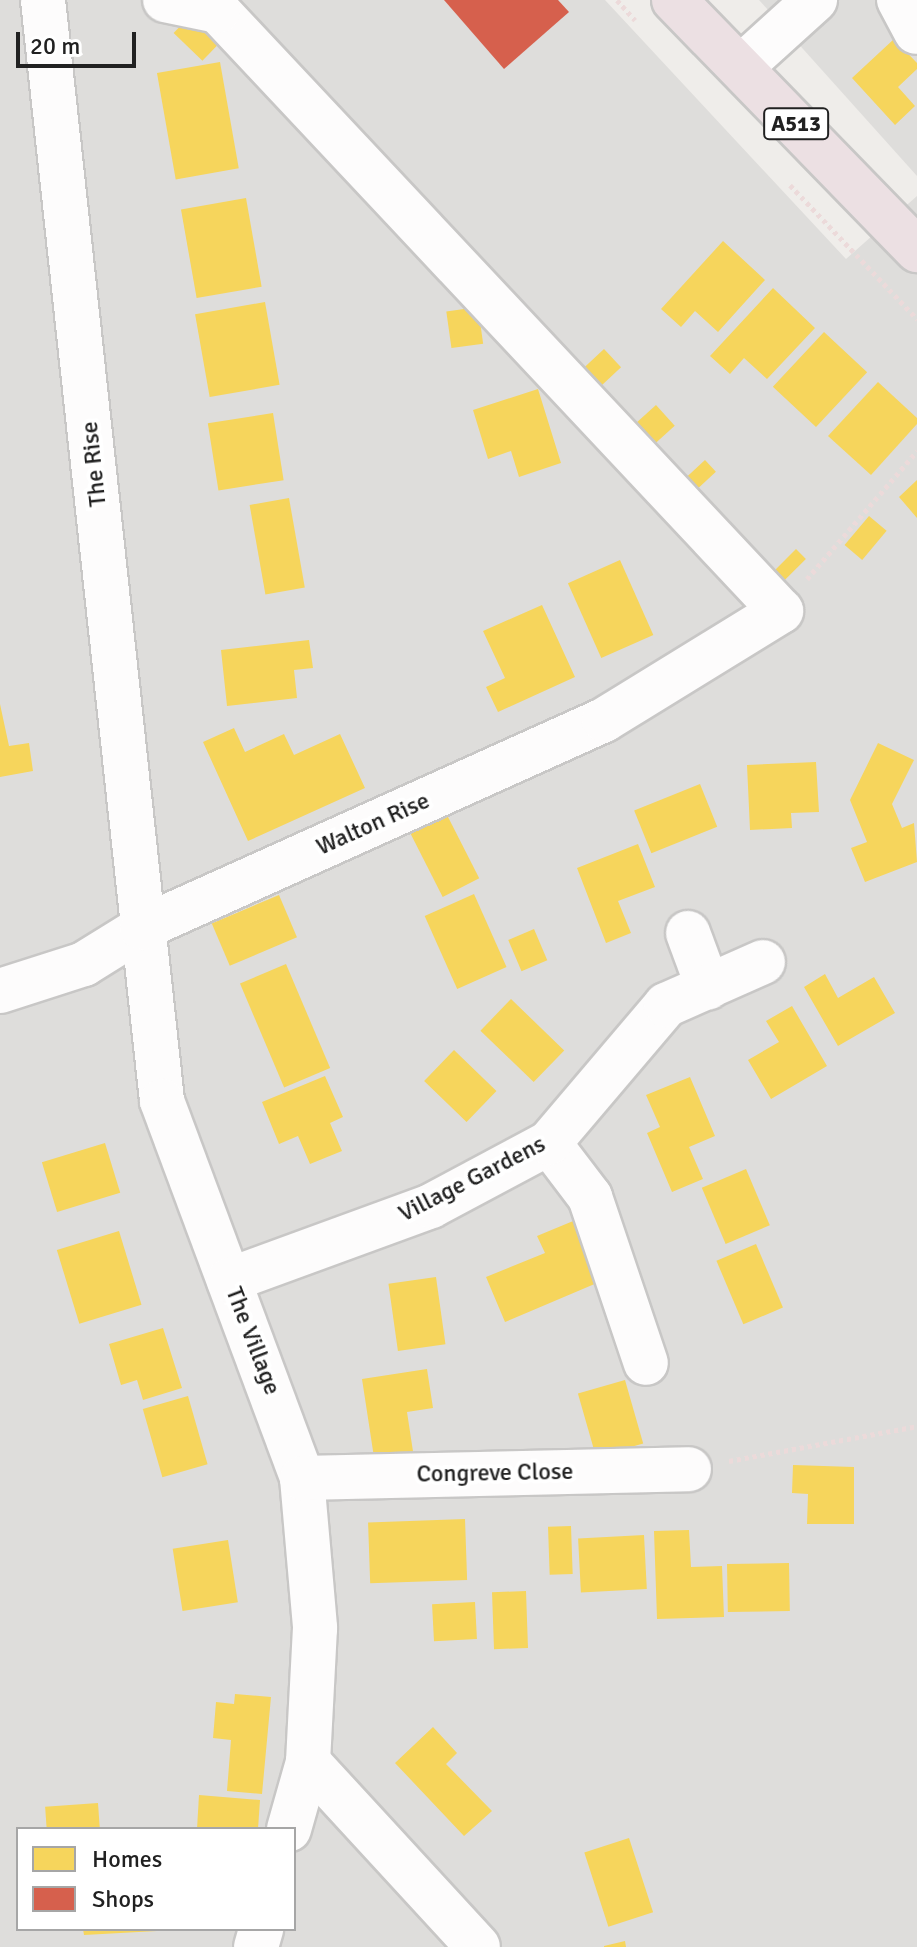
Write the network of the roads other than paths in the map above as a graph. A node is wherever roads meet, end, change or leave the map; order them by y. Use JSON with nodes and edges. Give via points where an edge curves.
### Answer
{"nodes":[{"id":1,"x":43,"y":0,"type":"edge"},
{"id":2,"x":165,"y":0,"type":"edge"},
{"id":3,"x":674,"y":0,"type":"edge"},
{"id":4,"x":815,"y":0,"type":"edge"},
{"id":5,"x":899,"y":0,"type":"edge"},
{"id":6,"x":916,"y":32,"type":"edge"},
{"id":7,"x":741,"y":67,"type":"junction"},
{"id":8,"x":917,"y":250,"type":"edge"},
{"id":9,"x":142,"y":928,"type":"junction"},
{"id":10,"x":688,"y":933,"type":"dead end"},
{"id":11,"x":763,"y":962,"type":"dead end"},
{"id":12,"x":708,"y":987,"type":"junction"},
{"id":13,"x":0,"y":991,"type":"edge"},
{"id":14,"x":549,"y":1143,"type":"junction"},
{"id":15,"x":229,"y":1280,"type":"junction"},
{"id":16,"x":646,"y":1363,"type":"dead end"},
{"id":17,"x":689,"y":1469,"type":"road end"},
{"id":18,"x":302,"y":1478,"type":"junction"},
{"id":19,"x":308,"y":1762,"type":"junction"},
{"id":20,"x":290,"y":1827,"type":"edge"},
{"id":21,"x":478,"y":1947,"type":"edge"}],
"edges":[{"from":1,"to":9,"type":"street","name":"The Rise"},
{"from":2,"to":9,"type":"street","name":"Walton Rise","via":[[218,11],[781,611],[604,720]]},
{"from":3,"to":7,"type":"highway","number":"A513"},
{"from":4,"to":7,"type":"street"},
{"from":5,"to":6,"type":"street"},
{"from":7,"to":8,"type":"highway","number":"A513"},
{"from":9,"to":13,"type":"street","name":"Walton Rise","via":[[84,964]]},
{"from":9,"to":15,"type":"street","name":"The Village","via":[[162,1101]]},
{"from":10,"to":12,"type":"street"},
{"from":11,"to":12,"type":"street","name":"Village Gardens"},
{"from":12,"to":14,"type":"street","name":"Village Gardens","via":[[666,1005]]},
{"from":14,"to":15,"type":"street","name":"Village Gardens","via":[[431,1206]]},
{"from":14,"to":16,"type":"street","via":[[590,1197]]},
{"from":15,"to":18,"type":"street","name":"The Village"},
{"from":17,"to":18,"type":"street","name":"Congreve Close"},
{"from":18,"to":19,"type":"street","name":"The Village","via":[[315,1628]]},
{"from":19,"to":20,"type":"street","name":"The Village"},
{"from":19,"to":21,"type":"street"}]}
